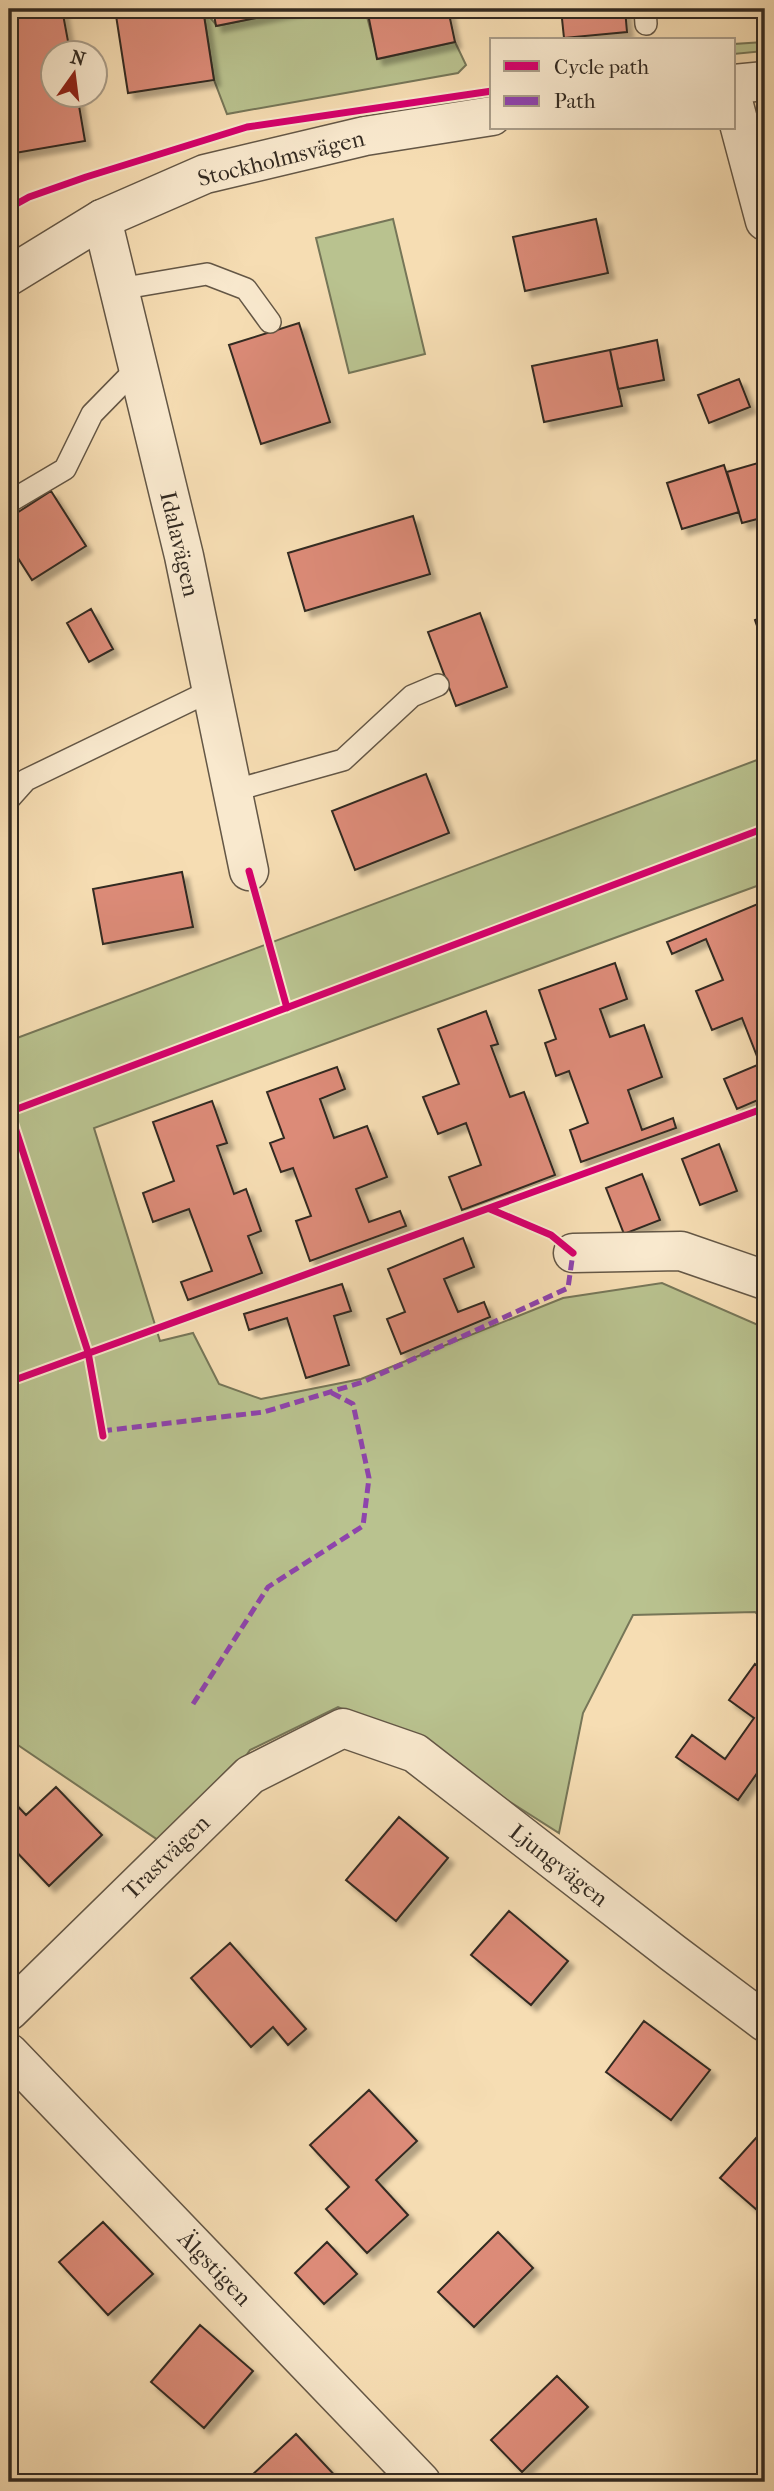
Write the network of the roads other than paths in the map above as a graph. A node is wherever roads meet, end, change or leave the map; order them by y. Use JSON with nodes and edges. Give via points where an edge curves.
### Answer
{"nodes":[{"id":1,"x":765,"y":81,"type":"edge"},
{"id":2,"x":736,"y":84,"type":"edge"},
{"id":3,"x":736,"y":112,"type":"edge"},
{"id":4,"x":490,"y":116,"type":"edge"},
{"id":5,"x":102,"y":219,"type":"junction"},
{"id":6,"x":765,"y":221,"type":"edge"},
{"id":7,"x":9,"y":276,"type":"edge"},
{"id":8,"x":119,"y":289,"type":"junction"},
{"id":9,"x":270,"y":322,"type":"dead end"},
{"id":10,"x":138,"y":367,"type":"junction"},
{"id":11,"x":9,"y":502,"type":"edge"},
{"id":12,"x":438,"y":685,"type":"dead end"},
{"id":13,"x":212,"y":691,"type":"junction"},
{"id":14,"x":232,"y":791,"type":"junction"},
{"id":15,"x":9,"y":799,"type":"edge"},
{"id":16,"x":249,"y":871,"type":"dead end"},
{"id":17,"x":573,"y":1253,"type":"dead end"},
{"id":18,"x":765,"y":1280,"type":"edge"},
{"id":19,"x":343,"y":1728,"type":"joint"},
{"id":20,"x":9,"y":2011,"type":"edge"},
{"id":21,"x":765,"y":2022,"type":"edge"},
{"id":22,"x":9,"y":2053,"type":"edge"},
{"id":23,"x":421,"y":2482,"type":"edge"}],
"edges":[{"from":1,"to":2,"type":"street"},
{"from":3,"to":6,"type":"street"},
{"from":4,"to":5,"type":"street","name":"Stockholmsvägen","via":[[365,136],[205,174]]},
{"from":5,"to":7,"type":"street","name":"Stockholmsvägen"},
{"from":5,"to":8,"type":"street","name":"Idalavägen"},
{"from":8,"to":9,"type":"lane","via":[[207,274],[246,289]]},
{"from":8,"to":10,"type":"street","name":"Idalavägen"},
{"from":10,"to":11,"type":"lane","via":[[92,414],[65,469]]},
{"from":10,"to":13,"type":"street","name":"Idalavägen"},
{"from":12,"to":14,"type":"lane","via":[[412,696],[343,760]]},
{"from":13,"to":14,"type":"street","name":"Idalavägen"},
{"from":13,"to":15,"type":"lane","via":[[26,780]]},
{"from":14,"to":16,"type":"street","name":"Idalavägen"},
{"from":17,"to":18,"type":"street","via":[[681,1251]]},
{"from":19,"to":20,"type":"street","name":"Trastvägen","via":[[250,1775]]},
{"from":19,"to":21,"type":"street","name":"Ljungvägen","via":[[415,1753]]},
{"from":22,"to":23,"type":"street","name":"Älgstigen"}]}
